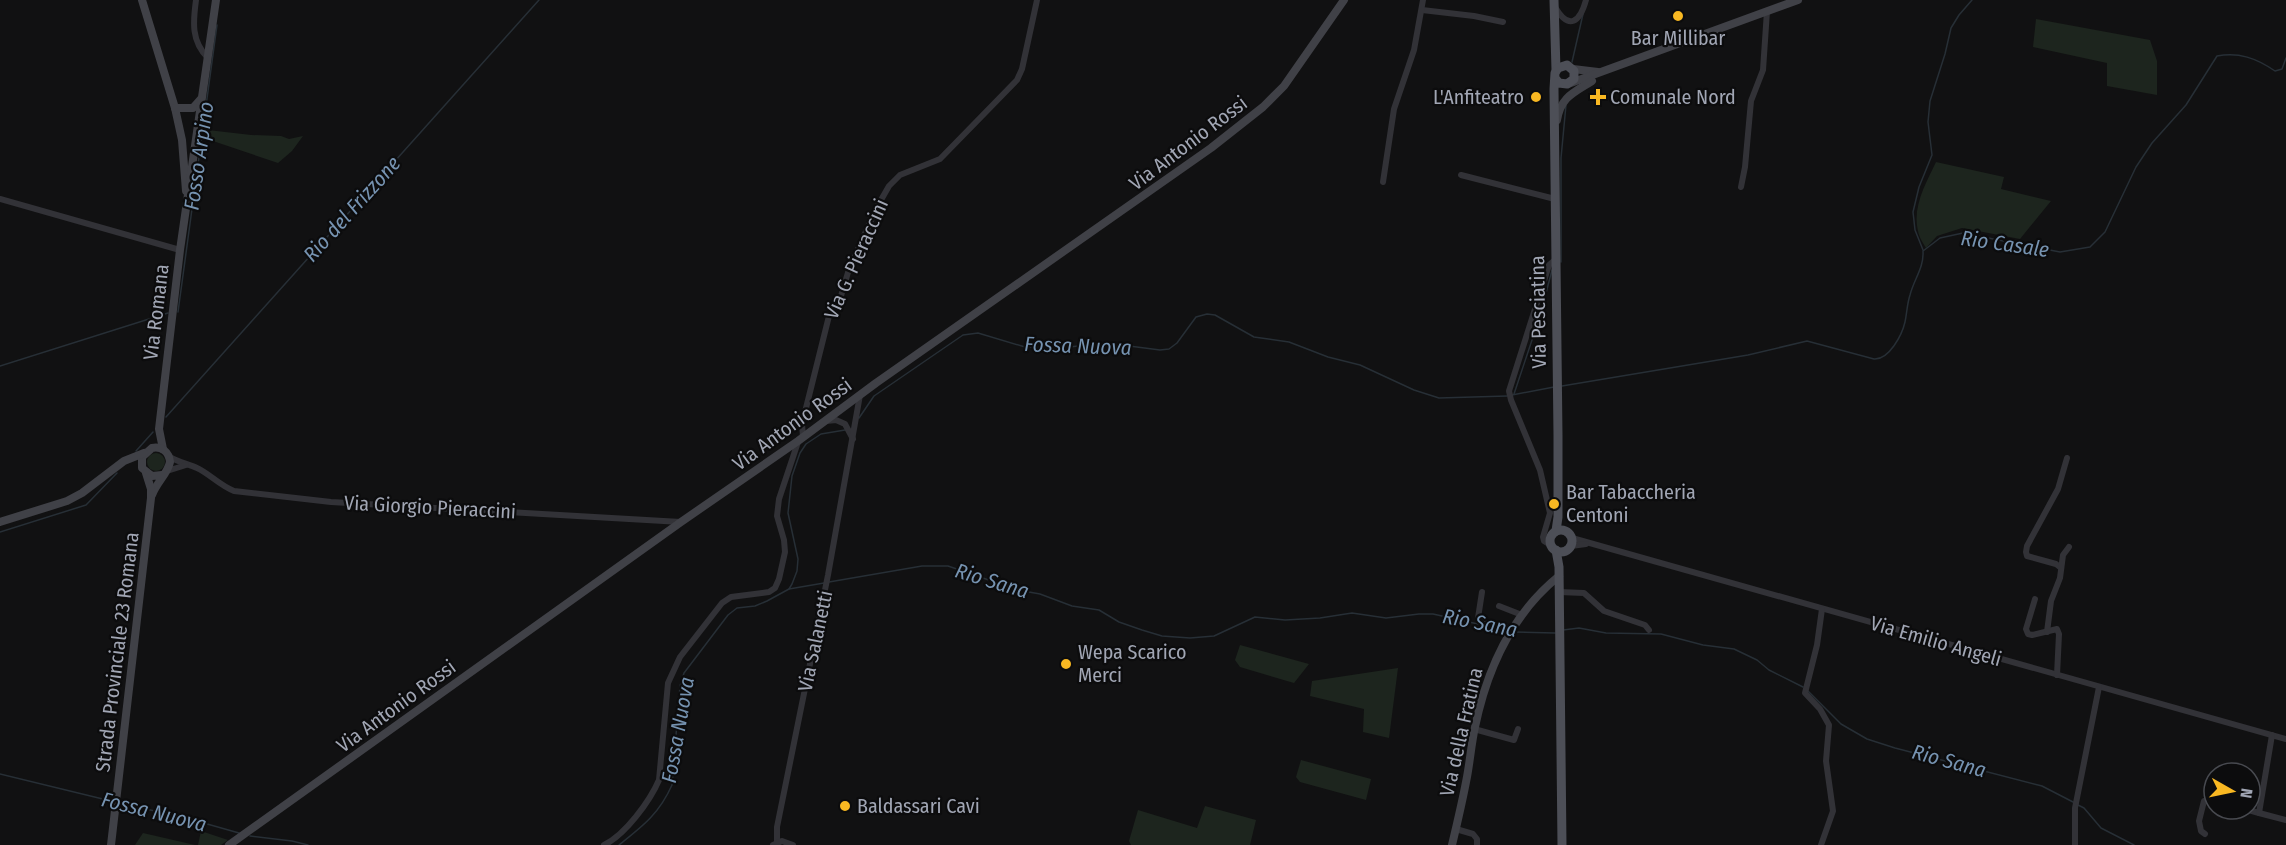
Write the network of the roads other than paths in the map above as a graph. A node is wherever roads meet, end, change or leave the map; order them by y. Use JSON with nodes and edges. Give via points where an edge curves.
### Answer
{"nodes":[{"id":1,"x":142,"y":0,"type":"edge"},
{"id":2,"x":196,"y":0,"type":"edge"},
{"id":3,"x":216,"y":0,"type":"edge"},
{"id":4,"x":1037,"y":0,"type":"edge"},
{"id":5,"x":1344,"y":0,"type":"edge"},
{"id":6,"x":1423,"y":0,"type":"edge"},
{"id":7,"x":1586,"y":0,"type":"edge"},
{"id":8,"x":1798,"y":0,"type":"edge"},
{"id":9,"x":1554,"y":3,"type":"edge"},
{"id":10,"x":1422,"y":10,"type":"junction"},
{"id":11,"x":1767,"y":11,"type":"junction"},
{"id":12,"x":1503,"y":22,"type":"dead end"},
{"id":13,"x":1556,"y":40,"type":"junction"},
{"id":14,"x":208,"y":58,"type":"junction"},
{"id":15,"x":1570,"y":67,"type":"junction"},
{"id":16,"x":1605,"y":72,"type":"junction"},
{"id":17,"x":1556,"y":74,"type":"junction"},
{"id":18,"x":1567,"y":84,"type":"junction"},
{"id":19,"x":203,"y":93,"type":"junction"},
{"id":20,"x":1554,"y":107,"type":"junction"},
{"id":21,"x":175,"y":108,"type":"junction"},
{"id":22,"x":1554,"y":135,"type":"junction"},
{"id":23,"x":1461,"y":175,"type":"dead end"},
{"id":24,"x":1383,"y":182,"type":"dead end"},
{"id":25,"x":1741,"y":187,"type":"dead end"},
{"id":26,"x":0,"y":199,"type":"edge"},
{"id":27,"x":1555,"y":199,"type":"junction"},
{"id":28,"x":187,"y":200,"type":"junction"},
{"id":29,"x":180,"y":250,"type":"junction"},
{"id":30,"x":1556,"y":259,"type":"junction"},
{"id":31,"x":860,"y":395,"type":"junction"},
{"id":32,"x":842,"y":408,"type":"junction"},
{"id":33,"x":855,"y":418,"type":"junction"},
{"id":34,"x":825,"y":421,"type":"junction"},
{"id":35,"x":845,"y":424,"type":"junction"},
{"id":36,"x":159,"y":429,"type":"junction"},
{"id":37,"x":801,"y":439,"type":"junction"},
{"id":38,"x":853,"y":440,"type":"junction"},
{"id":39,"x":152,"y":448,"type":"junction"},
{"id":40,"x":163,"y":449,"type":"junction"},
{"id":41,"x":144,"y":453,"type":"junction"},
{"id":42,"x":170,"y":457,"type":"junction"},
{"id":43,"x":2067,"y":458,"type":"dead end"},
{"id":44,"x":186,"y":465,"type":"junction"},
{"id":45,"x":117,"y":466,"type":"junction"},
{"id":46,"x":144,"y":470,"type":"junction"},
{"id":47,"x":165,"y":473,"type":"junction"},
{"id":48,"x":151,"y":498,"type":"junction"},
{"id":49,"x":0,"y":522,"type":"edge"},
{"id":50,"x":681,"y":522,"type":"junction"},
{"id":51,"x":1554,"y":532,"type":"junction"},
{"id":52,"x":1563,"y":546,"type":"junction"},
{"id":53,"x":2069,"y":547,"type":"dead end"},
{"id":54,"x":2061,"y":568,"type":"junction"},
{"id":55,"x":1559,"y":572,"type":"junction"},
{"id":56,"x":1482,"y":592,"type":"dead end"},
{"id":57,"x":1559,"y":592,"type":"junction"},
{"id":58,"x":2035,"y":599,"type":"dead end"},
{"id":59,"x":1499,"y":606,"type":"dead end"},
{"id":60,"x":1822,"y":609,"type":"junction"},
{"id":61,"x":1522,"y":615,"type":"junction"},
{"id":62,"x":1649,"y":630,"type":"dead end"},
{"id":63,"x":1511,"y":631,"type":"junction"},
{"id":64,"x":2047,"y":632,"type":"junction"},
{"id":65,"x":2057,"y":675,"type":"junction"},
{"id":66,"x":2099,"y":687,"type":"junction"},
{"id":67,"x":1474,"y":729,"type":"junction"},
{"id":68,"x":1518,"y":729,"type":"dead end"},
{"id":69,"x":2272,"y":735,"type":"junction"},
{"id":70,"x":2286,"y":739,"type":"edge"},
{"id":71,"x":2262,"y":795,"type":"edge"},
{"id":72,"x":2202,"y":809,"type":"edge"},
{"id":73,"x":2262,"y":814,"type":"edge"},
{"id":74,"x":2286,"y":820,"type":"edge"},
{"id":75,"x":1456,"y":828,"type":"junction"},
{"id":76,"x":2205,"y":834,"type":"dead end"},
{"id":77,"x":775,"y":843,"type":"edge"},
{"id":78,"x":111,"y":845,"type":"edge"},
{"id":79,"x":229,"y":845,"type":"edge"},
{"id":80,"x":604,"y":845,"type":"edge"},
{"id":81,"x":793,"y":845,"type":"edge"},
{"id":82,"x":1452,"y":845,"type":"edge"},
{"id":83,"x":1477,"y":845,"type":"edge"},
{"id":84,"x":1562,"y":845,"type":"edge"},
{"id":85,"x":1821,"y":845,"type":"edge"},
{"id":86,"x":2075,"y":845,"type":"edge"}],
"edges":[{"from":1,"to":21,"type":"main road"},
{"from":2,"to":14,"type":"street","via":[[195,36]]},
{"from":3,"to":14,"type":"main road"},
{"from":4,"to":37,"type":"street","name":"Via G. Pieraccini","via":[[1017,80],[940,159],[894,180],[877,207],[829,316]]},
{"from":5,"to":31,"type":"main road","name":"Via Antonio Rossi","via":[[1292,76],[1254,115]]},
{"from":6,"to":10,"type":"street"},
{"from":7,"to":9,"type":"street","via":[[1581,16],[1573,22],[1561,19]]},
{"from":8,"to":11,"type":"main road"},
{"from":9,"to":13,"type":"main road","name":"Via Pesciatina"},
{"from":10,"to":12,"type":"street"},
{"from":10,"to":24,"type":"street","via":[[1414,50],[1394,110]]},
{"from":11,"to":16,"type":"main road"},
{"from":11,"to":25,"type":"street","via":[[1763,70],[1751,100]]},
{"from":13,"to":15,"type":"main road","name":"Via Pesciatina"},
{"from":13,"to":17,"type":"main road","name":"Via Pesciatina"},
{"from":14,"to":19,"type":"main road"},
{"from":15,"to":16,"type":"main road"},
{"from":15,"to":17,"type":"main road","via":[[1562,65]]},
{"from":15,"to":18,"type":"main road","name":"Via Pesciatina","via":[[1574,79]]},
{"from":16,"to":18,"type":"main road"},
{"from":16,"to":22,"type":"main road","via":[[1561,104]]},
{"from":17,"to":18,"type":"main road","via":[[1562,84]]},
{"from":17,"to":20,"type":"main road","name":"Via Pesciatina"},
{"from":18,"to":20,"type":"main road","name":"Via Pesciatina"},
{"from":19,"to":21,"type":"main road","via":[[193,108]]},
{"from":19,"to":28,"type":"main road"},
{"from":20,"to":22,"type":"main road","name":"Via Pesciatina"},
{"from":21,"to":28,"type":"main road"},
{"from":22,"to":27,"type":"main road","name":"Via Pesciatina"},
{"from":23,"to":27,"type":"street"},
{"from":26,"to":29,"type":"street"},
{"from":27,"to":30,"type":"main road","name":"Via Pesciatina"},
{"from":28,"to":29,"type":"main road","name":"Via Romana"},
{"from":29,"to":36,"type":"main road","name":"Via Romana"},
{"from":30,"to":51,"type":"main road","name":"Via Pesciatina","via":[[1558,517]]},
{"from":30,"to":51,"type":"street","via":[[1549,265],[1510,394],[1540,470],[1550,513],[1548,524]]},
{"from":31,"to":32,"type":"main road","name":"Via Antonio Rossi"},
{"from":31,"to":33,"type":"street","name":"Via Salanetti"},
{"from":32,"to":33,"type":"street"},
{"from":32,"to":34,"type":"main road","name":"Via Antonio Rossi"},
{"from":32,"to":35,"type":"street"},
{"from":33,"to":38,"type":"street","name":"Via Salanetti"},
{"from":34,"to":35,"type":"street"},
{"from":34,"to":37,"type":"main road","name":"Via Antonio Rossi"},
{"from":35,"to":38,"type":"street"},
{"from":36,"to":39,"type":"main road"},
{"from":36,"to":40,"type":"main road"},
{"from":37,"to":50,"type":"main road","name":"Via Antonio Rossi"},
{"from":37,"to":80,"type":"street","name":"Via G. Pieraccini","via":[[777,516],[784,552],[775,588],[731,597],[722,603],[680,657],[668,683],[659,780],[633,818],[613,841]]},
{"from":38,"to":77,"type":"street","name":"Via Salanetti"},
{"from":39,"to":40,"type":"main road"},
{"from":39,"to":41,"type":"main road"},
{"from":40,"to":42,"type":"main road"},
{"from":41,"to":45,"type":"main road"},
{"from":41,"to":46,"type":"main road"},
{"from":42,"to":44,"type":"street","name":"Via Giorgio Pieraccini"},
{"from":42,"to":47,"type":"main road"},
{"from":43,"to":54,"type":"street","via":[[2058,489],[2026,552],[2027,556]]},
{"from":44,"to":47,"type":"street"},
{"from":44,"to":50,"type":"street","name":"Via Giorgio Pieraccini","via":[[234,491],[331,502]]},
{"from":45,"to":46,"type":"main road"},
{"from":45,"to":49,"type":"main road","via":[[67,501]]},
{"from":46,"to":47,"type":"main road","via":[[155,477]]},
{"from":46,"to":48,"type":"main road"},
{"from":47,"to":48,"type":"main road"},
{"from":48,"to":78,"type":"main road","name":"Strada Provinciale 23 Romana"},
{"from":50,"to":79,"type":"main road","name":"Via Antonio Rossi"},
{"from":51,"to":52,"type":"main road","name":"Via Pesciatina"},
{"from":51,"to":52,"type":"main road","name":"Via Pesciatina","via":[[1551,540]]},
{"from":52,"to":55,"type":"main road","name":"Via Pesciatina"},
{"from":52,"to":60,"type":"street","name":"Via Emilio Angeli","via":[[1587,544]]},
{"from":53,"to":54,"type":"street"},
{"from":54,"to":64,"type":"street"},
{"from":55,"to":57,"type":"main road","name":"Via Pesciatina"},
{"from":55,"to":61,"type":"main road","name":"Via della Fratina"},
{"from":56,"to":63,"type":"street","via":[[1480,622]]},
{"from":57,"to":62,"type":"street","via":[[1584,593],[1604,611]]},
{"from":57,"to":84,"type":"main road","name":"Via Pesciatina"},
{"from":58,"to":64,"type":"street","via":[[2026,629],[2032,635]]},
{"from":59,"to":61,"type":"street"},
{"from":60,"to":65,"type":"street","name":"Via Emilio Angeli"},
{"from":60,"to":85,"type":"street","via":[[1806,690],[1829,725],[1826,761],[1833,811]]},
{"from":61,"to":63,"type":"main road","name":"Via della Fratina"},
{"from":63,"to":67,"type":"main road","name":"Via della Fratina","via":[[1490,671]]},
{"from":64,"to":65,"type":"street","via":[[2057,629],[2059,634]]},
{"from":65,"to":66,"type":"street","name":"Via Emilio Angeli"},
{"from":66,"to":69,"type":"street","name":"Via Emilio Angeli"},
{"from":66,"to":86,"type":"street","via":[[2076,805]]},
{"from":67,"to":68,"type":"street","via":[[1514,740]]},
{"from":67,"to":75,"type":"main road","name":"Via della Fratina"},
{"from":69,"to":70,"type":"street","name":"Via Emilio Angeli"},
{"from":69,"to":71,"type":"street"},
{"from":72,"to":76,"type":"street","via":[[2199,821]]},
{"from":73,"to":74,"type":"street"},
{"from":75,"to":82,"type":"main road","name":"Via della Fratina"},
{"from":75,"to":83,"type":"street","via":[[1473,834]]},
{"from":77,"to":81,"type":"street","via":[[787,841]]}]}
